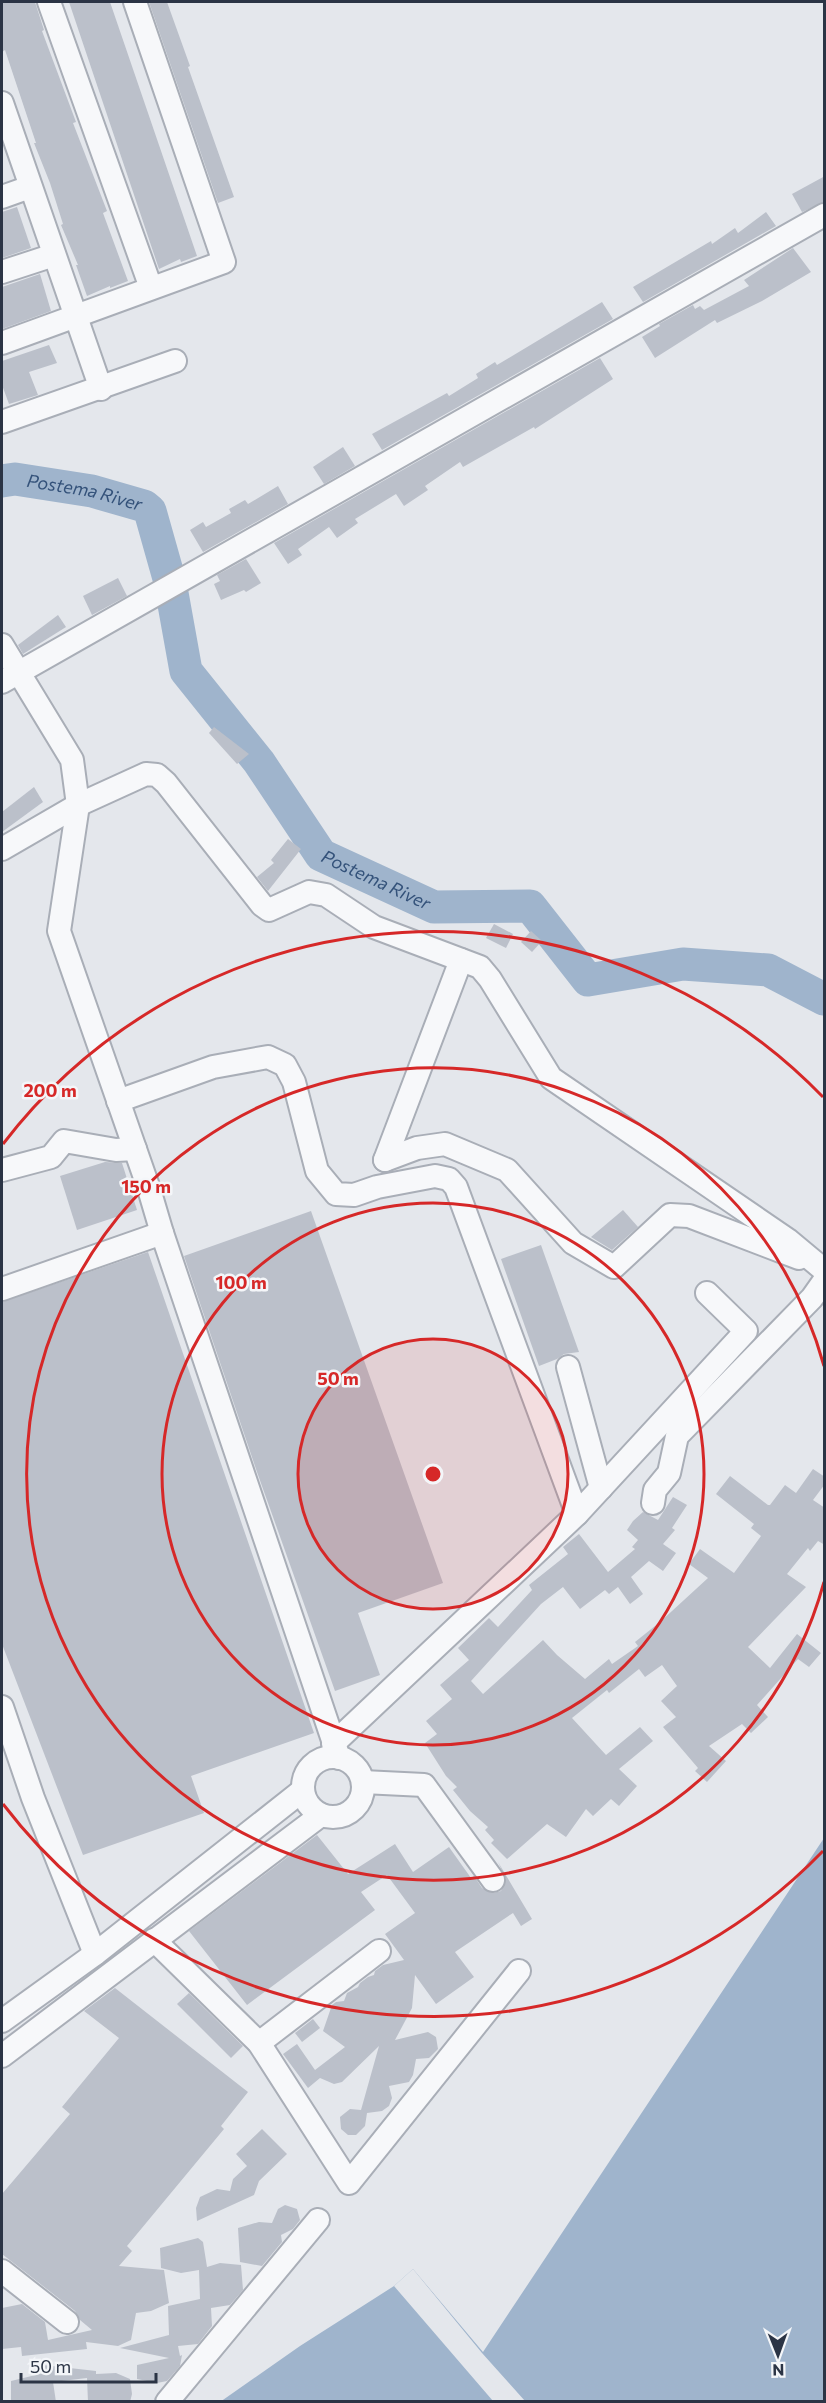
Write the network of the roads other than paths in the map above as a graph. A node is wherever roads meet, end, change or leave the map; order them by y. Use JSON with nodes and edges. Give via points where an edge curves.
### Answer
{"nodes":[{"id":1,"x":49,"y":2,"type":"edge"},
{"id":2,"x":135,"y":2,"type":"edge"},
{"id":3,"x":3,"y":113,"type":"edge"},
{"id":4,"x":30,"y":188,"type":"junction"},
{"id":5,"x":2,"y":197,"type":"edge"},
{"id":6,"x":825,"y":215,"type":"edge"},
{"id":7,"x":54,"y":255,"type":"junction"},
{"id":8,"x":2,"y":272,"type":"edge"},
{"id":9,"x":151,"y":288,"type":"junction"},
{"id":10,"x":76,"y":315,"type":"junction"},
{"id":11,"x":2,"y":343,"type":"edge"},
{"id":12,"x":175,"y":362,"type":"dead end"},
{"id":13,"x":102,"y":389,"type":"junction"},
{"id":14,"x":2,"y":422,"type":"edge"},
{"id":15,"x":2,"y":645,"type":"edge"},
{"id":16,"x":10,"y":677,"type":"edge"},
{"id":17,"x":78,"y":805,"type":"junction"},
{"id":18,"x":2,"y":849,"type":"edge"},
{"id":19,"x":461,"y":960,"type":"junction"},
{"id":20,"x":118,"y":1101,"type":"junction"},
{"id":21,"x":135,"y":1149,"type":"junction"},
{"id":22,"x":2,"y":1170,"type":"edge"},
{"id":23,"x":162,"y":1233,"type":"junction"},
{"id":24,"x":822,"y":1272,"type":"edge"},
{"id":25,"x":2,"y":1289,"type":"edge"},
{"id":26,"x":707,"y":1293,"type":"dead end"},
{"id":27,"x":568,"y":1367,"type":"dead end"},
{"id":28,"x":601,"y":1488,"type":"junction"},
{"id":29,"x":653,"y":1503,"type":"dead end"},
{"id":30,"x":577,"y":1514,"type":"junction"},
{"id":31,"x":2,"y":1707,"type":"edge"},
{"id":32,"x":336,"y":1751,"type":"junction"},
{"id":33,"x":363,"y":1782,"type":"junction"},
{"id":34,"x":303,"y":1790,"type":"junction"},
{"id":35,"x":321,"y":1815,"type":"junction"},
{"id":36,"x":493,"y":1880,"type":"dead end"},
{"id":37,"x":154,"y":1940,"type":"junction"},
{"id":38,"x":378,"y":1951,"type":"dead end"},
{"id":39,"x":95,"y":1954,"type":"junction"},
{"id":40,"x":519,"y":1971,"type":"dead end"},
{"id":41,"x":2,"y":2021,"type":"edge"},
{"id":42,"x":259,"y":2043,"type":"junction"},
{"id":43,"x":2,"y":2056,"type":"edge"},
{"id":44,"x":318,"y":2220,"type":"dead end"},
{"id":45,"x":2,"y":2271,"type":"edge"},
{"id":46,"x":67,"y":2322,"type":"dead end"},
{"id":47,"x":167,"y":2402,"type":"edge"}],
"edges":[{"from":1,"to":9,"type":"street"},
{"from":2,"to":9,"type":"street","via":[[224,262]]},
{"from":3,"to":4,"type":"street"},
{"from":4,"to":5,"type":"street"},
{"from":4,"to":7,"type":"street"},
{"from":6,"to":16,"type":"street"},
{"from":7,"to":8,"type":"street"},
{"from":7,"to":10,"type":"street"},
{"from":9,"to":10,"type":"street"},
{"from":10,"to":11,"type":"street"},
{"from":10,"to":13,"type":"street"},
{"from":12,"to":13,"type":"street"},
{"from":13,"to":14,"type":"street"},
{"from":15,"to":16,"type":"street"},
{"from":16,"to":17,"type":"street","via":[[72,760]]},
{"from":17,"to":18,"type":"street"},
{"from":17,"to":19,"type":"street","via":[[146,774],[157,775],[270,910],[309,892],[326,896],[374,927]]},
{"from":17,"to":20,"type":"street","via":[[59,931]]},
{"from":19,"to":24,"type":"street","via":[[480,968],[490,979],[550,1078],[789,1240]]},
{"from":19,"to":24,"type":"street","via":[[385,1160],[417,1148],[445,1144],[507,1170],[573,1243],[614,1267],[670,1215],[689,1216]]},
{"from":20,"to":21,"type":"street"},
{"from":20,"to":30,"type":"street","via":[[213,1067],[268,1057],[285,1065],[294,1082],[317,1171],[336,1194],[354,1195],[435,1176],[449,1179],[456,1187]]},
{"from":21,"to":22,"type":"street","via":[[116,1150],[64,1141],[51,1157]]},
{"from":21,"to":23,"type":"street"},
{"from":23,"to":25,"type":"street"},
{"from":23,"to":32,"type":"street"},
{"from":24,"to":29,"type":"street","via":[[812,1298],[677,1436],[669,1473],[655,1490]]},
{"from":26,"to":28,"type":"street","via":[[746,1331]]},
{"from":27,"to":28,"type":"street"},
{"from":28,"to":30,"type":"street"},
{"from":30,"to":32,"type":"street"},
{"from":31,"to":39,"type":"street","via":[[33,1798]]},
{"from":32,"to":33,"type":"street","via":[[355,1766]]},
{"from":32,"to":34,"type":"street","via":[[307,1772]]},
{"from":33,"to":35,"type":"street","via":[[355,1808],[340,1816]]},
{"from":33,"to":36,"type":"street","via":[[424,1785]]},
{"from":34,"to":35,"type":"street","via":[[309,1805]]},
{"from":34,"to":39,"type":"street"},
{"from":35,"to":37,"type":"street"},
{"from":37,"to":42,"type":"street"},
{"from":37,"to":43,"type":"street"},
{"from":38,"to":42,"type":"street"},
{"from":39,"to":41,"type":"street"},
{"from":40,"to":42,"type":"street","via":[[349,2183]]},
{"from":44,"to":47,"type":"street"},
{"from":45,"to":46,"type":"street"}]}
